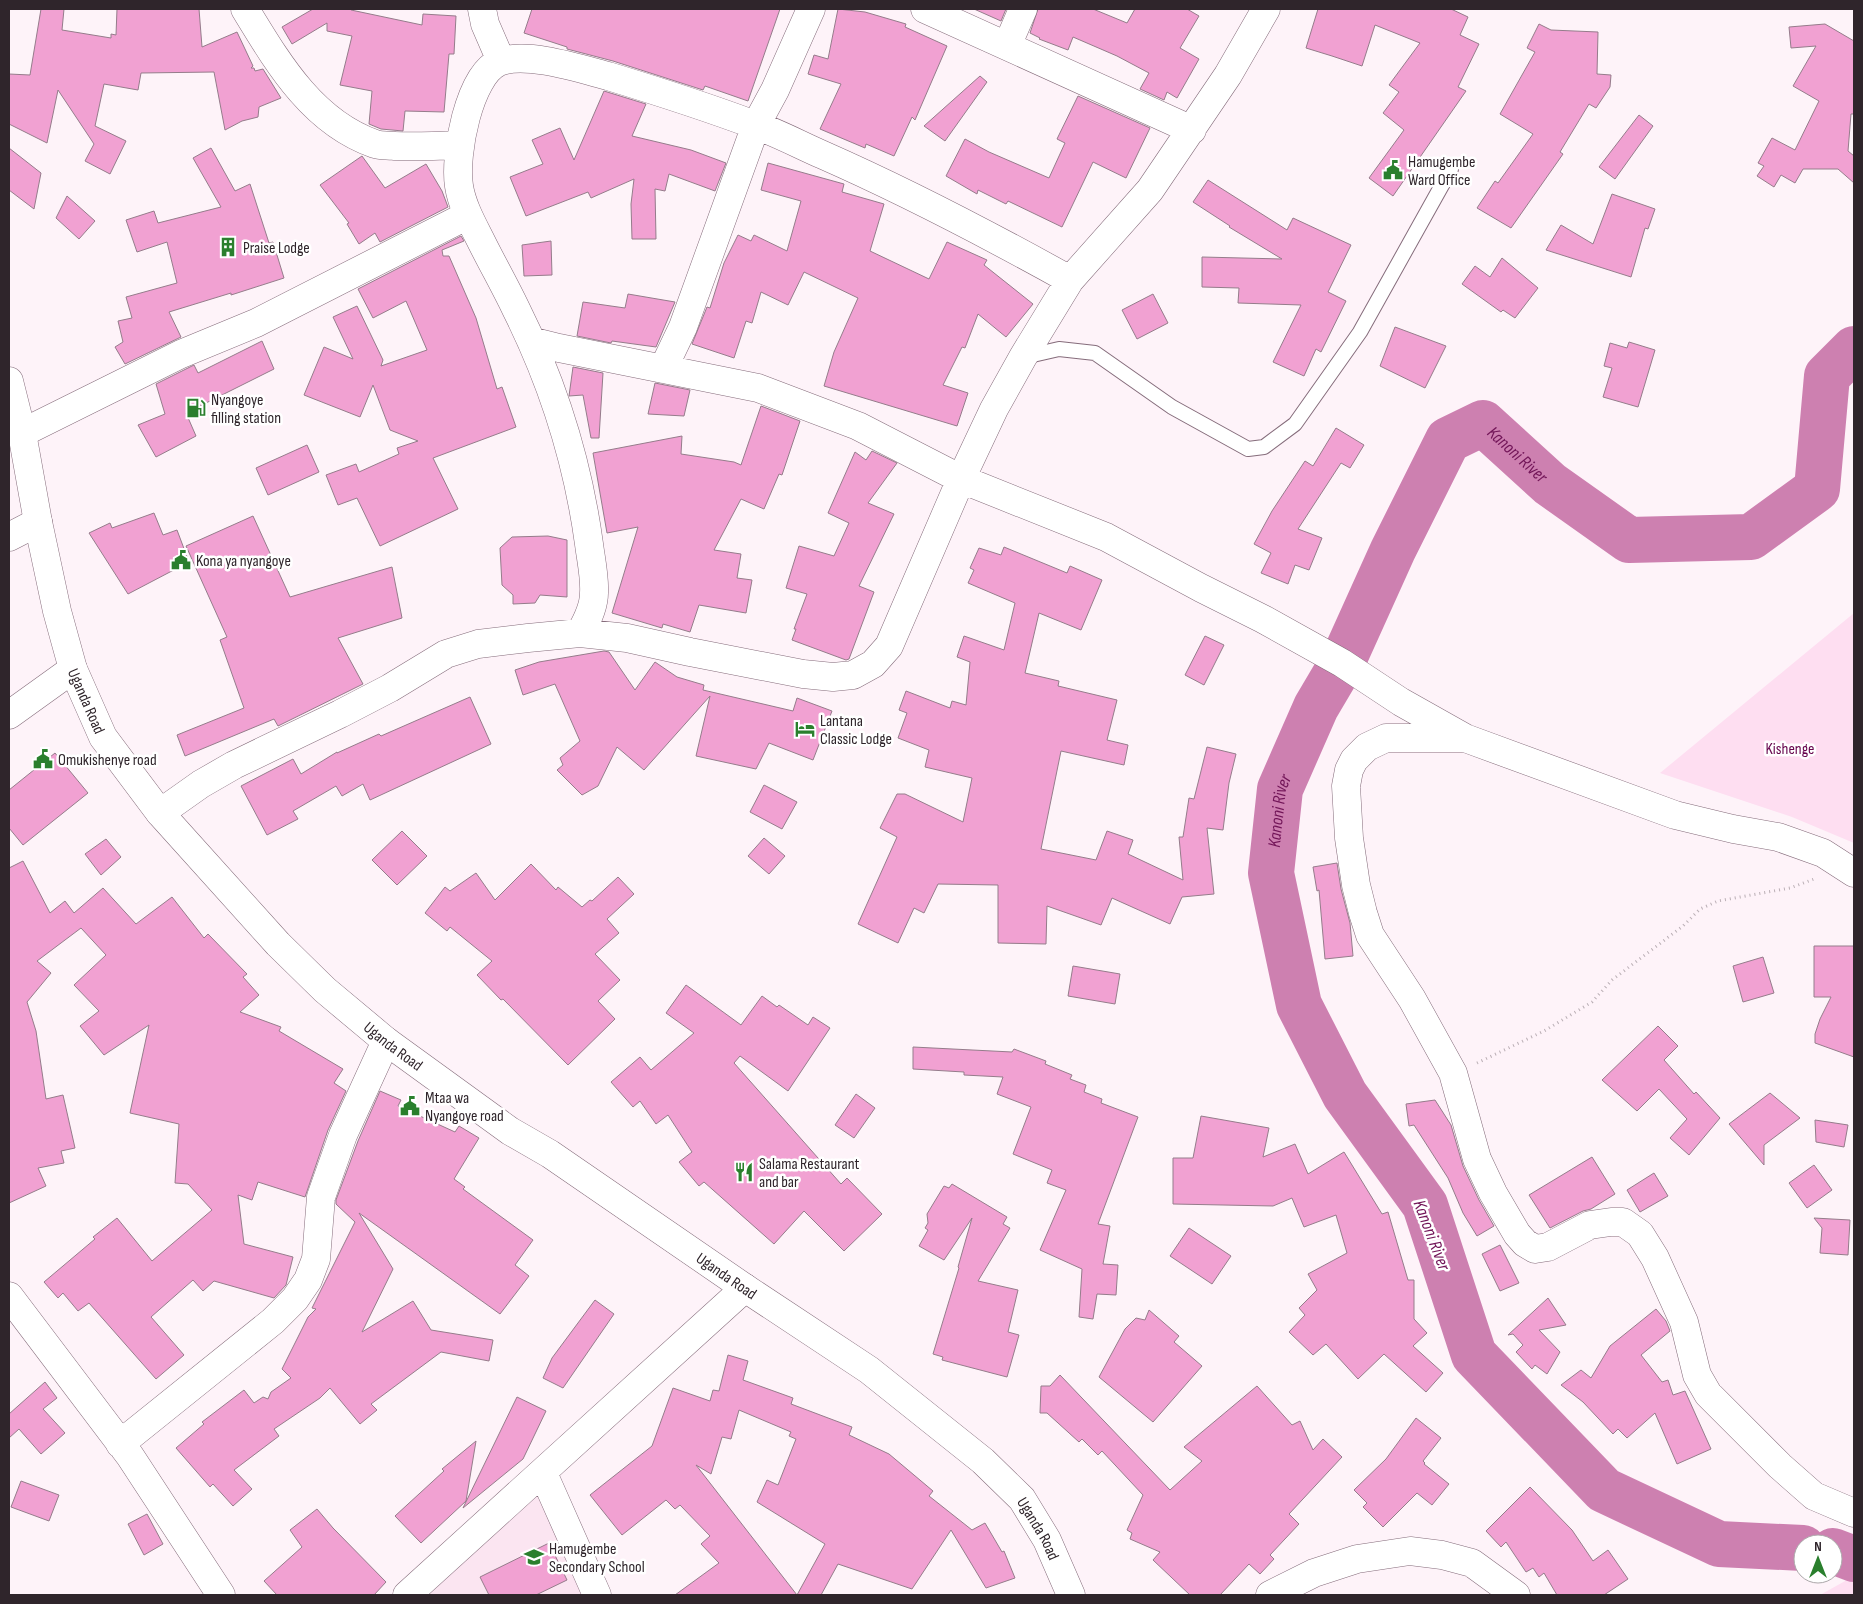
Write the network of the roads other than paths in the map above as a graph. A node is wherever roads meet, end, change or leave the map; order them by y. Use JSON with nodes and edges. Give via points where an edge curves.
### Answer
{"nodes":[{"id":1,"x":245,"y":9,"type":"edge"},
{"id":2,"x":482,"y":9,"type":"edge"},
{"id":3,"x":810,"y":9,"type":"edge"},
{"id":4,"x":925,"y":9,"type":"edge"},
{"id":5,"x":1023,"y":9,"type":"edge"},
{"id":6,"x":1266,"y":9,"type":"edge"},
{"id":7,"x":1007,"y":46,"type":"junction"},
{"id":8,"x":501,"y":61,"type":"junction"},
{"id":9,"x":756,"y":125,"type":"junction"},
{"id":10,"x":1192,"y":130,"type":"junction"},
{"id":11,"x":460,"y":145,"type":"junction"},
{"id":12,"x":1450,"y":169,"type":"dead end"},
{"id":13,"x":468,"y":215,"type":"junction"},
{"id":14,"x":1070,"y":280,"type":"junction"},
{"id":15,"x":531,"y":341,"type":"junction"},
{"id":16,"x":1023,"y":357,"type":"junction"},
{"id":17,"x":663,"y":369,"type":"junction"},
{"id":18,"x":9,"y":381,"type":"edge"},
{"id":19,"x":22,"y":433,"type":"junction"},
{"id":20,"x":961,"y":479,"type":"junction"},
{"id":21,"x":38,"y":522,"type":"junction"},
{"id":22,"x":9,"y":537,"type":"edge"},
{"id":23,"x":580,"y":633,"type":"junction"},
{"id":24,"x":73,"y":669,"type":"junction"},
{"id":25,"x":9,"y":715,"type":"edge"},
{"id":26,"x":1465,"y":738,"type":"junction"},
{"id":27,"x":160,"y":813,"type":"junction"},
{"id":28,"x":1850,"y":871,"type":"edge"},
{"id":29,"x":386,"y":1041,"type":"junction"},
{"id":30,"x":745,"y":1288,"type":"junction"},
{"id":31,"x":9,"y":1296,"type":"edge"},
{"id":32,"x":120,"y":1444,"type":"junction"},
{"id":33,"x":543,"y":1473,"type":"junction"},
{"id":34,"x":1854,"y":1513,"type":"edge"},
{"id":35,"x":221,"y":1595,"type":"edge"},
{"id":36,"x":407,"y":1595,"type":"edge"},
{"id":37,"x":597,"y":1595,"type":"edge"},
{"id":38,"x":1071,"y":1595,"type":"edge"},
{"id":39,"x":1270,"y":1595,"type":"edge"},
{"id":40,"x":1516,"y":1595,"type":"edge"}],
"edges":[{"from":1,"to":11,"type":"street","via":[[300,92],[348,131],[377,144],[420,148]]},
{"from":2,"to":8,"type":"street"},
{"from":3,"to":9,"type":"street"},
{"from":4,"to":7,"type":"street"},
{"from":5,"to":7,"type":"street"},
{"from":6,"to":10,"type":"street"},
{"from":7,"to":10,"type":"street"},
{"from":8,"to":9,"type":"street","via":[[532,58],[571,66]]},
{"from":8,"to":11,"type":"street","via":[[486,71],[470,101]]},
{"from":9,"to":14,"type":"street","via":[[884,182]]},
{"from":9,"to":17,"type":"street","via":[[683,327]]},
{"from":10,"to":14,"type":"street","via":[[1150,190]]},
{"from":11,"to":13,"type":"street","via":[[459,186]]},
{"from":12,"to":16,"type":"lane","via":[[1360,332],[1295,424],[1264,447],[1248,449],[1172,407],[1095,353],[1059,349]]},
{"from":13,"to":15,"type":"street"},
{"from":13,"to":19,"type":"street","via":[[256,324],[181,354]]},
{"from":14,"to":16,"type":"street"},
{"from":15,"to":17,"type":"street"},
{"from":15,"to":23,"type":"street","via":[[560,421],[586,524],[594,595],[588,619]]},
{"from":16,"to":20,"type":"street"},
{"from":17,"to":20,"type":"street","via":[[758,388],[858,426]]},
{"from":18,"to":19,"type":"street","name":"Uganda Road"},
{"from":19,"to":21,"type":"street","name":"Uganda Road"},
{"from":20,"to":23,"type":"street","via":[[889,646],[873,664],[853,675],[803,674],[627,638]]},
{"from":20,"to":26,"type":"street","via":[[1106,537],[1342,662],[1401,702]]},
{"from":21,"to":22,"type":"street"},
{"from":21,"to":24,"type":"street","name":"Uganda Road"},
{"from":23,"to":27,"type":"street","via":[[478,644],[446,654],[390,688],[234,765]]},
{"from":24,"to":25,"type":"street"},
{"from":24,"to":27,"type":"street","name":"Uganda Road","via":[[103,737]]},
{"from":26,"to":28,"type":"street","via":[[1675,815],[1778,837],[1823,853]]},
{"from":26,"to":34,"type":"street","via":[[1386,738],[1366,747],[1354,760],[1346,786],[1349,838],[1356,885],[1370,935],[1453,1073],[1477,1159],[1493,1193],[1525,1244],[1535,1249],[1548,1247],[1590,1225],[1623,1222],[1640,1234],[1655,1258],[1684,1322],[1696,1375],[1708,1394],[1814,1496]]},
{"from":27,"to":29,"type":"street","name":"Uganda Road","via":[[278,944],[325,990]]},
{"from":29,"to":30,"type":"street","name":"Uganda Road","via":[[510,1131],[550,1154]]},
{"from":29,"to":32,"type":"street","via":[[343,1135],[321,1197],[316,1258],[296,1299]]},
{"from":30,"to":33,"type":"street"},
{"from":30,"to":38,"type":"street","name":"Uganda Road","via":[[869,1370],[983,1461],[1022,1499],[1047,1540]]},
{"from":31,"to":32,"type":"street"},
{"from":32,"to":35,"type":"street"},
{"from":33,"to":36,"type":"street"},
{"from":33,"to":37,"type":"street"},
{"from":39,"to":40,"type":"street","via":[[1314,1573],[1357,1559],[1410,1551],[1472,1563]]}]}
